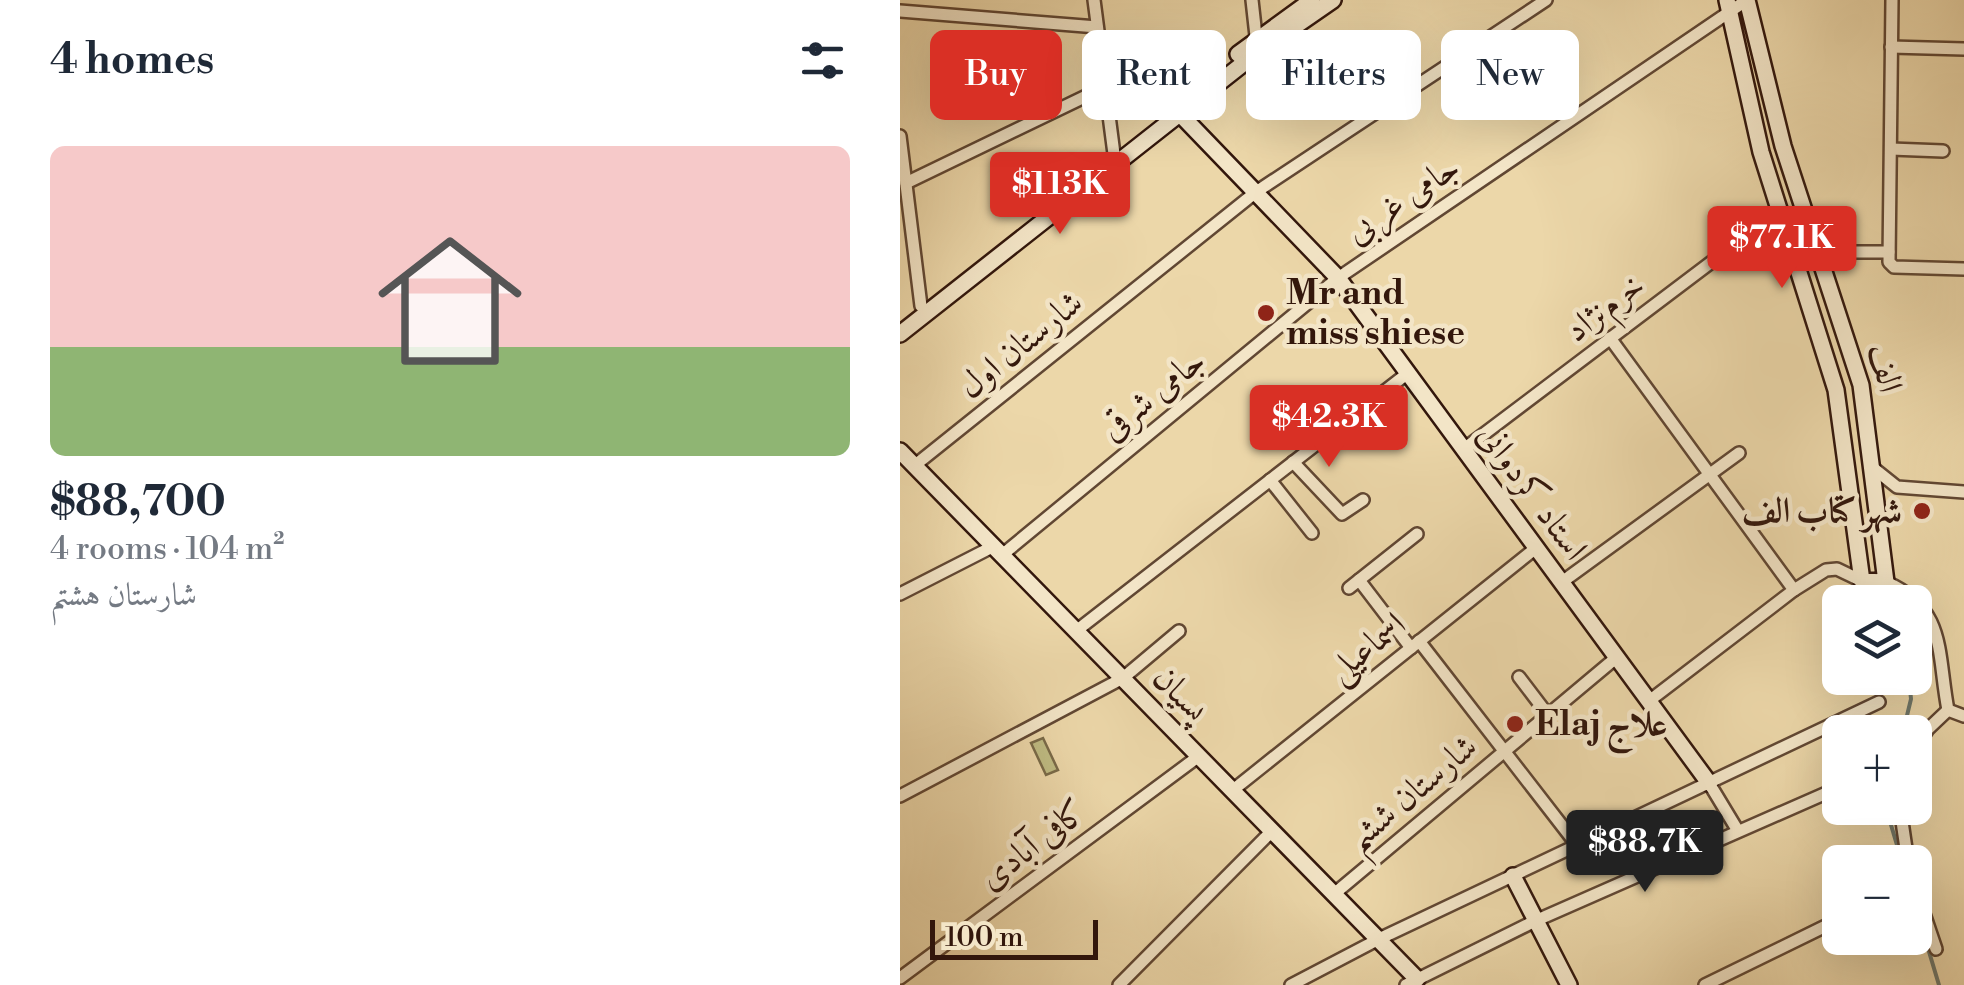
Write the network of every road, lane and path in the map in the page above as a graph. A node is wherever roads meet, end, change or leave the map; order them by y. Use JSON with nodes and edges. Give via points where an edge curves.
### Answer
{"nodes":[{"id":1,"x":1094,"y":0,"type":"edge"},
{"id":2,"x":1252,"y":0,"type":"edge"},
{"id":3,"x":1312,"y":0,"type":"edge"},
{"id":4,"x":1333,"y":0,"type":"edge"},
{"id":5,"x":1546,"y":0,"type":"edge"},
{"id":6,"x":1748,"y":0,"type":"edge"},
{"id":7,"x":1892,"y":0,"type":"edge"},
{"id":8,"x":1728,"y":5,"type":"edge"},
{"id":9,"x":900,"y":11,"type":"edge"},
{"id":10,"x":1097,"y":27,"type":"junction"},
{"id":11,"x":1097,"y":30,"type":"edge"},
{"id":12,"x":1255,"y":30,"type":"edge"},
{"id":13,"x":1275,"y":30,"type":"edge"},
{"id":14,"x":1282,"y":30,"type":"edge"},
{"id":15,"x":1892,"y":47,"type":"junction"},
{"id":16,"x":1964,"y":49,"type":"edge"},
{"id":17,"x":1246,"y":54,"type":"edge"},
{"id":18,"x":1226,"y":70,"type":"edge"},
{"id":19,"x":1082,"y":99,"type":"edge"},
{"id":20,"x":1110,"y":120,"type":"edge"},
{"id":21,"x":1164,"y":120,"type":"edge"},
{"id":22,"x":1187,"y":120,"type":"edge"},
{"id":23,"x":900,"y":136,"type":"edge"},
{"id":24,"x":1891,"y":150,"type":"junction"},
{"id":25,"x":1942,"y":150,"type":"dead end"},
{"id":26,"x":1116,"y":158,"type":"junction"},
{"id":27,"x":906,"y":183,"type":"junction"},
{"id":28,"x":1256,"y":192,"type":"junction"},
{"id":29,"x":1779,"y":211,"type":"junction"},
{"id":30,"x":1836,"y":252,"type":"dead end"},
{"id":31,"x":1889,"y":252,"type":"junction"},
{"id":32,"x":1964,"y":269,"type":"edge"},
{"id":33,"x":1338,"y":278,"type":"junction"},
{"id":34,"x":923,"y":310,"type":"junction"},
{"id":35,"x":900,"y":322,"type":"edge"},
{"id":36,"x":900,"y":334,"type":"edge"},
{"id":37,"x":1610,"y":338,"type":"junction"},
{"id":38,"x":1408,"y":372,"type":"junction"},
{"id":39,"x":1464,"y":449,"type":"junction"},
{"id":40,"x":900,"y":451,"type":"edge"},
{"id":41,"x":1739,"y":453,"type":"dead end"},
{"id":42,"x":1294,"y":462,"type":"junction"},
{"id":43,"x":914,"y":466,"type":"junction"},
{"id":44,"x":1872,"y":467,"type":"junction"},
{"id":45,"x":1710,"y":474,"type":"junction"},
{"id":46,"x":1270,"y":480,"type":"junction"},
{"id":47,"x":1964,"y":492,"type":"edge"},
{"id":48,"x":1363,"y":500,"type":"dead end"},
{"id":49,"x":1312,"y":534,"type":"dead end"},
{"id":50,"x":1417,"y":534,"type":"dead end"},
{"id":51,"x":1536,"y":548,"type":"junction"},
{"id":52,"x":998,"y":551,"type":"junction"},
{"id":53,"x":1862,"y":581,"type":"junction"},
{"id":54,"x":1562,"y":582,"type":"junction"},
{"id":55,"x":1886,"y":582,"type":"junction"},
{"id":56,"x":1794,"y":590,"type":"junction"},
{"id":57,"x":900,"y":594,"type":"edge"},
{"id":58,"x":1076,"y":631,"type":"junction"},
{"id":59,"x":1179,"y":631,"type":"dead end"},
{"id":60,"x":1415,"y":645,"type":"junction"},
{"id":61,"x":1616,"y":657,"type":"junction"},
{"id":62,"x":1518,"y":677,"type":"dead end"},
{"id":63,"x":1123,"y":678,"type":"junction"},
{"id":64,"x":1649,"y":701,"type":"junction"},
{"id":65,"x":1880,"y":702,"type":"dead end"},
{"id":66,"x":1948,"y":710,"type":"junction"},
{"id":67,"x":1548,"y":714,"type":"junction"},
{"id":68,"x":1964,"y":716,"type":"edge"},
{"id":69,"x":1932,"y":725,"type":"edge"},
{"id":70,"x":1504,"y":751,"type":"junction"},
{"id":71,"x":1199,"y":756,"type":"junction"},
{"id":72,"x":1709,"y":783,"type":"junction"},
{"id":73,"x":1232,"y":790,"type":"junction"},
{"id":74,"x":1822,"y":794,"type":"edge"},
{"id":75,"x":900,"y":796,"type":"edge"},
{"id":76,"x":1272,"y":831,"type":"junction"},
{"id":77,"x":1738,"y":831,"type":"junction"},
{"id":78,"x":1577,"y":846,"type":"junction"},
{"id":79,"x":1513,"y":876,"type":"junction"},
{"id":80,"x":1334,"y":894,"type":"junction"},
{"id":81,"x":1535,"y":921,"type":"junction"},
{"id":82,"x":1822,"y":927,"type":"edge"},
{"id":83,"x":1932,"y":937,"type":"edge"},
{"id":84,"x":1378,"y":939,"type":"junction"},
{"id":85,"x":1936,"y":949,"type":"dead end"},
{"id":86,"x":900,"y":978,"type":"edge"},
{"id":87,"x":1412,"y":982,"type":"edge"},
{"id":88,"x":1119,"y":985,"type":"edge"},
{"id":89,"x":1291,"y":985,"type":"edge"},
{"id":90,"x":1570,"y":985,"type":"edge"},
{"id":91,"x":1705,"y":985,"type":"edge"}],
"edges":[{"from":1,"to":10,"type":"street"},
{"from":2,"to":12,"type":"street"},
{"from":3,"to":13,"type":"main road"},
{"from":4,"to":14,"type":"main road"},
{"from":5,"to":28,"type":"street","name":"شارستان اول"},
{"from":6,"to":8,"type":"street","name":"جامی غربی"},
{"from":6,"to":44,"type":"main road","name":"الف","via":[[1784,146],[1852,350]]},
{"from":7,"to":15,"type":"street"},
{"from":8,"to":29,"type":"main road","name":"الف"},
{"from":8,"to":33,"type":"street","name":"جامی غربی"},
{"from":9,"to":10,"type":"street"},
{"from":10,"to":11,"type":"street"},
{"from":15,"to":16,"type":"street"},
{"from":15,"to":24,"type":"street"},
{"from":17,"to":18,"type":"main road"},
{"from":19,"to":27,"type":"street"},
{"from":20,"to":26,"type":"street"},
{"from":21,"to":26,"type":"main road"},
{"from":22,"to":28,"type":"main road","name":"استاد کردوانی"},
{"from":23,"to":27,"type":"street"},
{"from":24,"to":25,"type":"street"},
{"from":24,"to":31,"type":"street"},
{"from":26,"to":34,"type":"main road"},
{"from":27,"to":34,"type":"street"},
{"from":28,"to":33,"type":"main road","name":"استاد کردوانی"},
{"from":28,"to":43,"type":"street","name":"شارستان اول"},
{"from":29,"to":37,"type":"street","name":"خرم‌نژاد"},
{"from":29,"to":53,"type":"main road","name":"الف","via":[[1836,390]]},
{"from":30,"to":31,"type":"street"},
{"from":31,"to":32,"type":"street","via":[[1894,268]]},
{"from":33,"to":38,"type":"main road","name":"استاد کردوانی"},
{"from":33,"to":52,"type":"street","name":"جامی شرقی"},
{"from":34,"to":35,"type":"main road"},
{"from":34,"to":36,"type":"main road"},
{"from":37,"to":39,"type":"street","name":"خرم‌نژاد"},
{"from":37,"to":45,"type":"street"},
{"from":38,"to":39,"type":"main road","name":"استاد کردوانی"},
{"from":38,"to":42,"type":"street"},
{"from":39,"to":51,"type":"main road","name":"استاد کردوانی"},
{"from":40,"to":43,"type":"main road","name":"پسیان"},
{"from":41,"to":45,"type":"street"},
{"from":42,"to":46,"type":"street"},
{"from":42,"to":48,"type":"street","via":[[1342,514]]},
{"from":43,"to":52,"type":"main road","name":"پسیان"},
{"from":44,"to":47,"type":"street","via":[[1898,487]]},
{"from":44,"to":55,"type":"main road","name":"الف"},
{"from":45,"to":54,"type":"street"},
{"from":45,"to":56,"type":"street"},
{"from":46,"to":49,"type":"street"},
{"from":46,"to":58,"type":"street"},
{"from":50,"to":60,"type":"street","via":[[1354,584]]},
{"from":51,"to":54,"type":"main road","name":"استاد کردوانی"},
{"from":51,"to":60,"type":"street","name":"اسماعیلی"},
{"from":52,"to":57,"type":"street","name":"جامی شرقی"},
{"from":52,"to":58,"type":"main road","name":"پسیان"},
{"from":53,"to":55,"type":"main road"},
{"from":53,"to":56,"type":"street","via":[[1826,570]]},
{"from":54,"to":61,"type":"main road","name":"استاد کردوانی"},
{"from":55,"to":66,"type":"street","via":[[1907,591],[1932,620]]},
{"from":56,"to":64,"type":"street"},
{"from":58,"to":63,"type":"main road","name":"پسیان"},
{"from":59,"to":63,"type":"street"},
{"from":60,"to":70,"type":"street"},
{"from":60,"to":73,"type":"street","name":"اسماعیلی"},
{"from":61,"to":64,"type":"main road","name":"استاد کردوانی"},
{"from":61,"to":67,"type":"street","name":"شارستان ششم"},
{"from":62,"to":67,"type":"street"},
{"from":63,"to":71,"type":"main road","name":"پسیان"},
{"from":63,"to":75,"type":"street"},
{"from":64,"to":72,"type":"main road","name":"استاد کردوانی"},
{"from":65,"to":72,"type":"street"},
{"from":66,"to":68,"type":"street"},
{"from":66,"to":69,"type":"street"},
{"from":67,"to":70,"type":"street","name":"شارستان ششم"},
{"from":70,"to":78,"type":"street"},
{"from":70,"to":80,"type":"street","name":"شارستان ششم"},
{"from":71,"to":73,"type":"main road","name":"پسیان"},
{"from":71,"to":86,"type":"street","name":"کافی آبادی"},
{"from":72,"to":77,"type":"street","name":"استاد کردوانی"},
{"from":72,"to":78,"type":"street"},
{"from":73,"to":76,"type":"main road","name":"پسیان"},
{"from":74,"to":77,"type":"street"},
{"from":76,"to":80,"type":"main road","name":"پسیان"},
{"from":76,"to":88,"type":"street"},
{"from":77,"to":81,"type":"street"},
{"from":78,"to":79,"type":"street"},
{"from":79,"to":81,"type":"main road"},
{"from":79,"to":84,"type":"street"},
{"from":80,"to":84,"type":"main road","name":"پسیان"},
{"from":81,"to":87,"type":"street"},
{"from":81,"to":90,"type":"main road"},
{"from":82,"to":91,"type":"street"},
{"from":83,"to":85,"type":"street"},
{"from":84,"to":87,"type":"main road","name":"پسیان"},
{"from":84,"to":89,"type":"street"}]}
